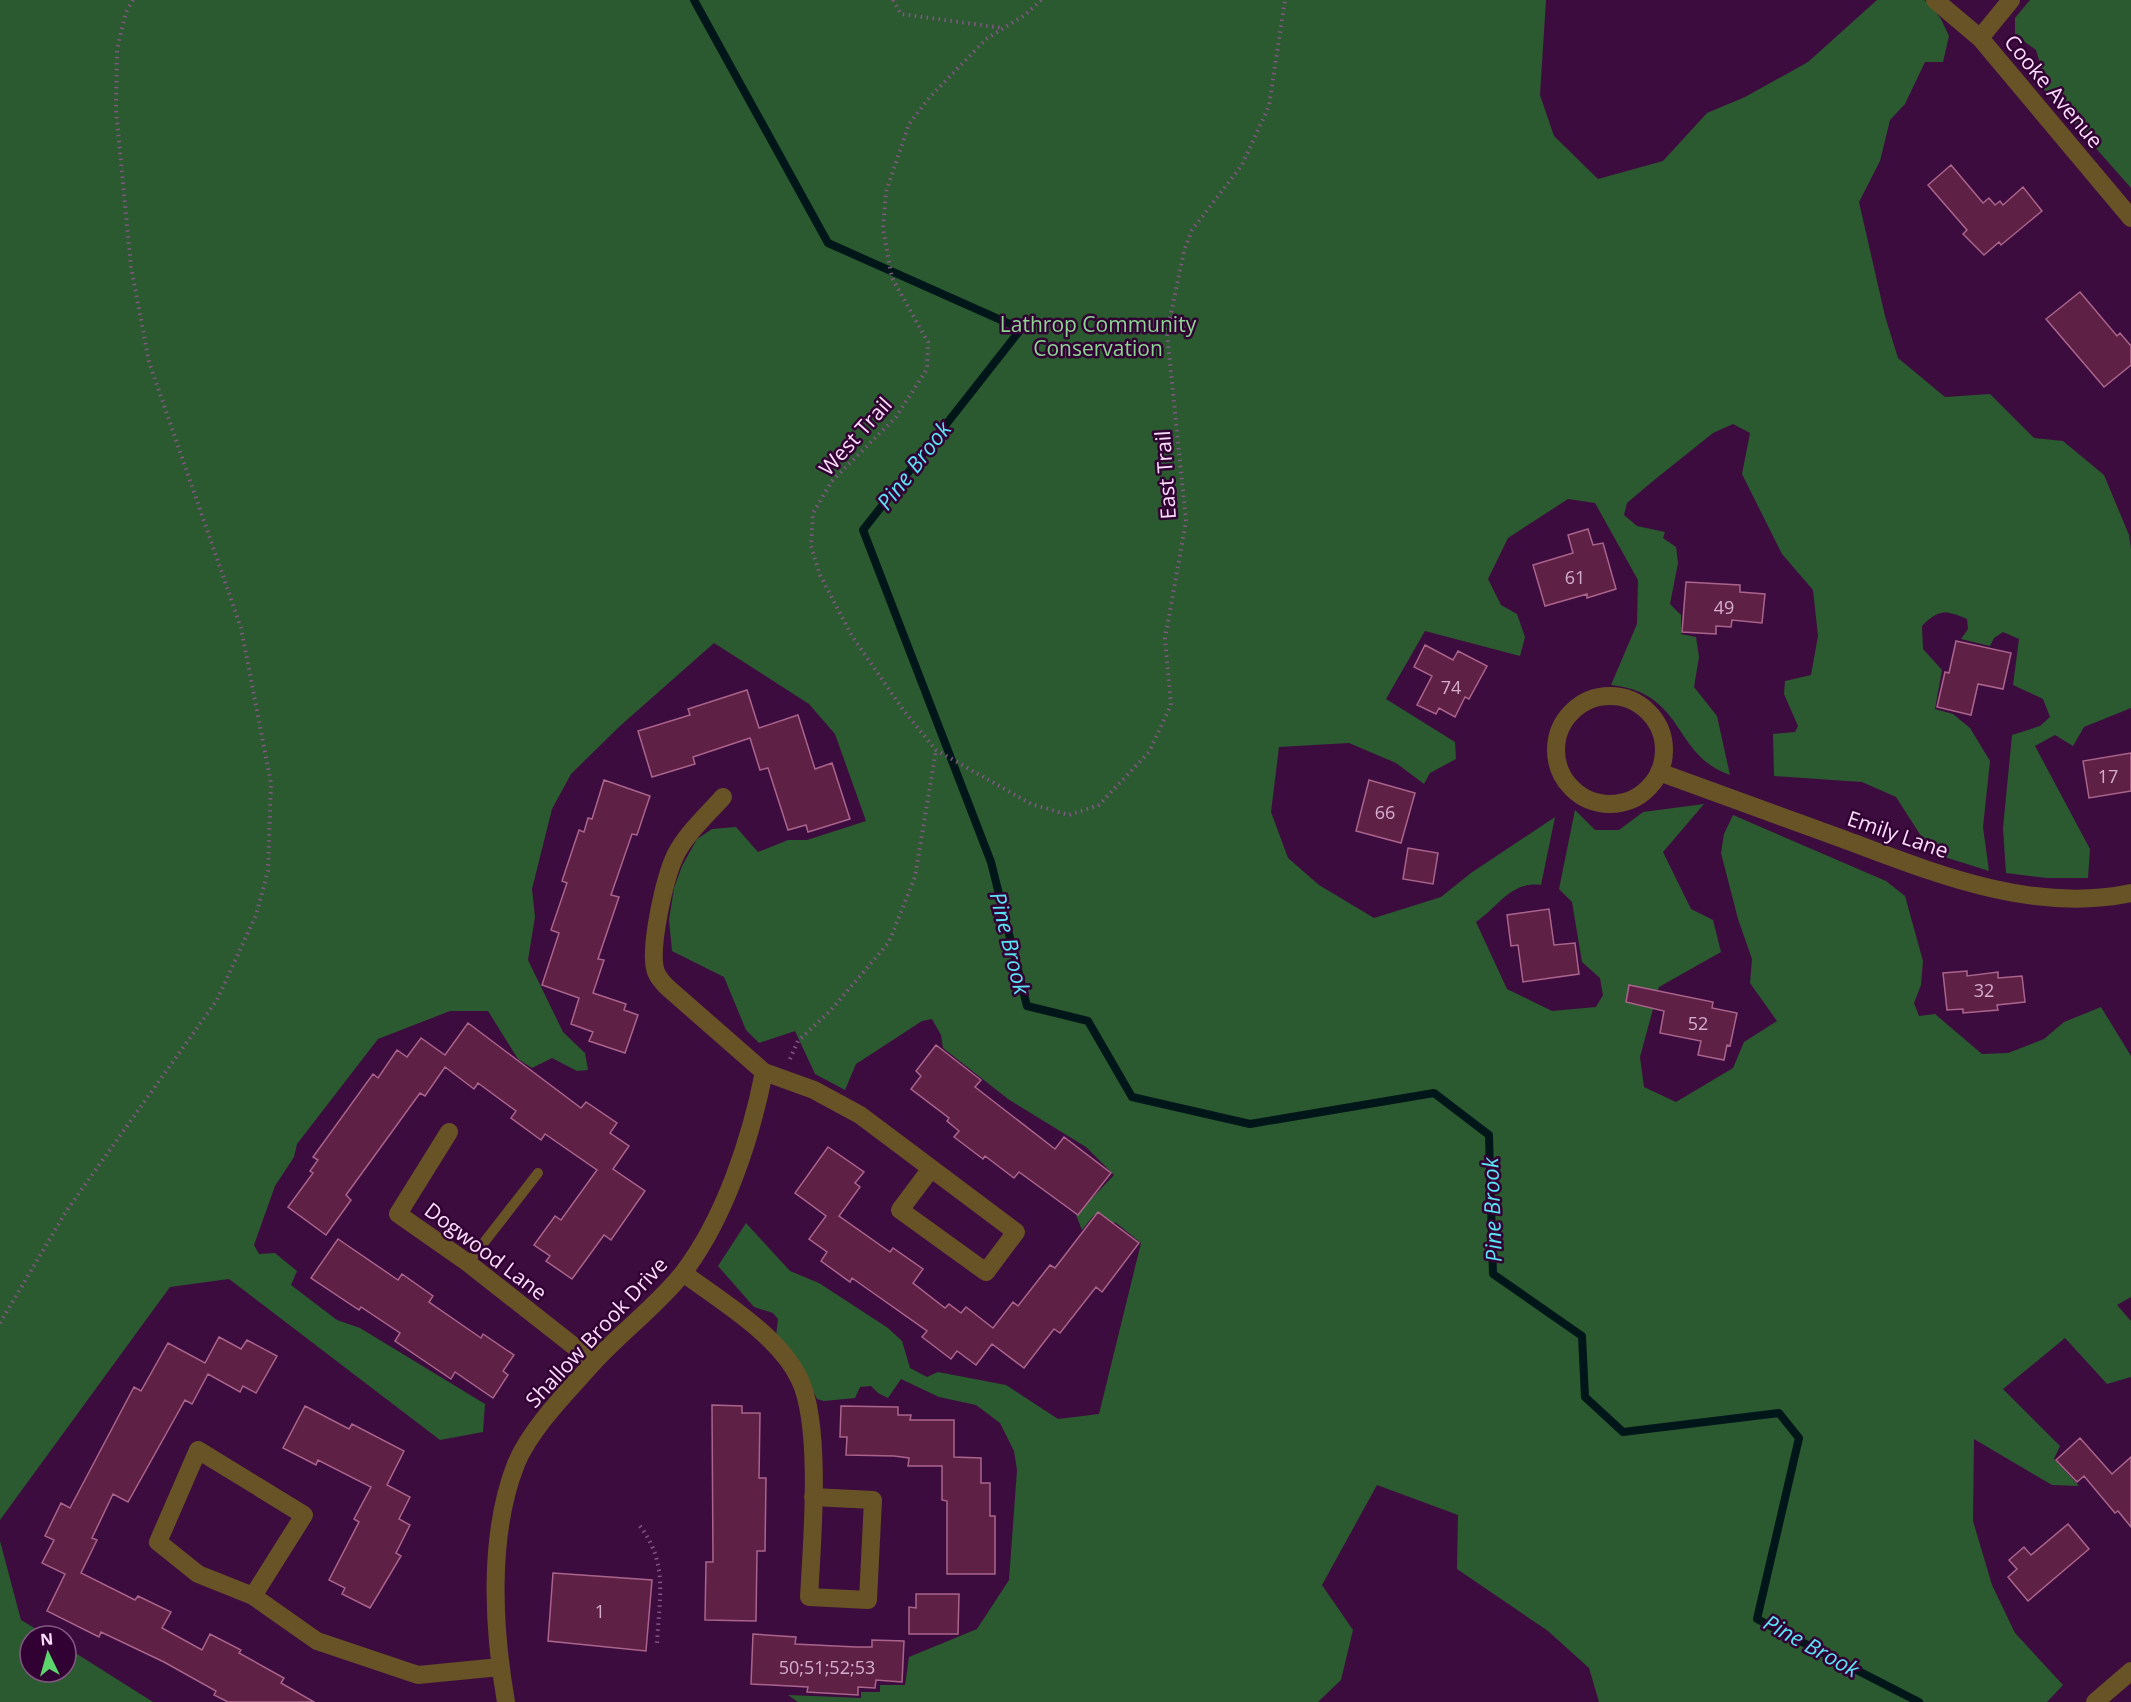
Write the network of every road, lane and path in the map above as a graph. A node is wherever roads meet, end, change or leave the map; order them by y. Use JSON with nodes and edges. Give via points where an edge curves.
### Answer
{"nodes":[{"id":1,"x":133,"y":0,"type":"edge"},
{"id":2,"x":893,"y":0,"type":"edge"},
{"id":3,"x":1041,"y":0,"type":"edge"},
{"id":4,"x":1285,"y":0,"type":"edge"},
{"id":5,"x":1935,"y":0,"type":"edge"},
{"id":6,"x":2010,"y":0,"type":"edge"},
{"id":7,"x":1004,"y":28,"type":"junction"},
{"id":8,"x":1980,"y":38,"type":"junction"},
{"id":9,"x":2131,"y":218,"type":"edge"},
{"id":10,"x":937,"y":750,"type":"junction"},
{"id":11,"x":1659,"y":772,"type":"junction"},
{"id":12,"x":723,"y":797,"type":"dead end"},
{"id":13,"x":2131,"y":893,"type":"edge"},
{"id":14,"x":790,"y":1060,"type":"dead end"},
{"id":15,"x":764,"y":1072,"type":"junction"},
{"id":16,"x":450,"y":1132,"type":"dead end"},
{"id":17,"x":930,"y":1170,"type":"junction"},
{"id":18,"x":538,"y":1173,"type":"dead end"},
{"id":19,"x":468,"y":1263,"type":"junction"},
{"id":20,"x":683,"y":1273,"type":"junction"},
{"id":21,"x":0,"y":1323,"type":"edge"},
{"id":22,"x":594,"y":1362,"type":"junction"},
{"id":23,"x":813,"y":1497,"type":"junction"},
{"id":24,"x":640,"y":1526,"type":"dead end"},
{"id":25,"x":253,"y":1596,"type":"junction"},
{"id":26,"x":657,"y":1644,"type":"dead end"},
{"id":27,"x":500,"y":1667,"type":"junction"},
{"id":28,"x":2131,"y":1671,"type":"edge"},
{"id":29,"x":506,"y":1702,"type":"edge"},
{"id":30,"x":2095,"y":1702,"type":"edge"}],
"edges":[{"from":1,"to":21,"type":"path","via":[[117,49],[116,110],[131,267],[149,362],[241,628],[271,783],[268,871],[256,915],[217,1000],[67,1210]]},
{"from":2,"to":7,"type":"path","via":[[901,14]]},
{"from":3,"to":7,"type":"path","name":"West Trail"},
{"from":4,"to":10,"type":"path","name":"East Trail","via":[[1269,106],[1242,165],[1192,230],[1167,333],[1185,521],[1165,639],[1171,705],[1149,752],[1099,804],[1069,815],[1031,804]]},
{"from":5,"to":8,"type":"street","name":"Cooke Avenue"},
{"from":6,"to":8,"type":"street"},
{"from":7,"to":10,"type":"path","name":"West Trail","via":[[986,39],[909,124],[886,192],[883,229],[892,278],[927,342],[927,369],[896,417],[832,481],[813,513],[811,546],[820,575],[852,636],[904,711]]},
{"from":8,"to":9,"type":"street","name":"Cooke Avenue"},
{"from":10,"to":14,"type":"path","via":[[915,877],[889,942],[831,1010],[798,1041]]},
{"from":11,"to":11,"type":"street","via":[[1662,737],[1651,715],[1631,701],[1608,696],[1584,703],[1560,729],[1558,765],[1569,786],[1588,800],[1624,802],[1645,791]]},
{"from":11,"to":13,"type":"street","name":"Emily Lane","via":[[1984,886],[2066,899]]},
{"from":12,"to":15,"type":"street","via":[[690,833],[670,868],[656,940],[656,972],[667,987]]},
{"from":15,"to":17,"type":"street","via":[[814,1090],[860,1115]]},
{"from":15,"to":20,"type":"street","name":"Shallow Brook Drive","via":[[753,1124],[736,1172]]},
{"from":16,"to":19,"type":"street","name":"Dogwood Lane","via":[[398,1214]]},
{"from":17,"to":17,"type":"street","via":[[1016,1232],[986,1272],[900,1210]]},
{"from":18,"to":19,"type":"lane"},
{"from":19,"to":22,"type":"street","name":"Dogwood Lane"},
{"from":20,"to":22,"type":"street","name":"Shallow Brook Drive"},
{"from":20,"to":23,"type":"street","via":[[760,1332],[800,1379],[810,1428]]},
{"from":22,"to":27,"type":"street","name":"Shallow Brook Drive","via":[[543,1423],[516,1464],[495,1553]]},
{"from":23,"to":23,"type":"street","via":[[873,1500],[868,1600],[809,1597]]},
{"from":24,"to":26,"type":"path","via":[[650,1539],[661,1568]]},
{"from":25,"to":25,"type":"street","via":[[198,1574],[158,1542],[198,1450],[304,1515]]},
{"from":25,"to":27,"type":"street","via":[[317,1641],[418,1675]]},
{"from":27,"to":29,"type":"street","name":"Shallow Brook Drive"},
{"from":28,"to":30,"type":"street"}]}
